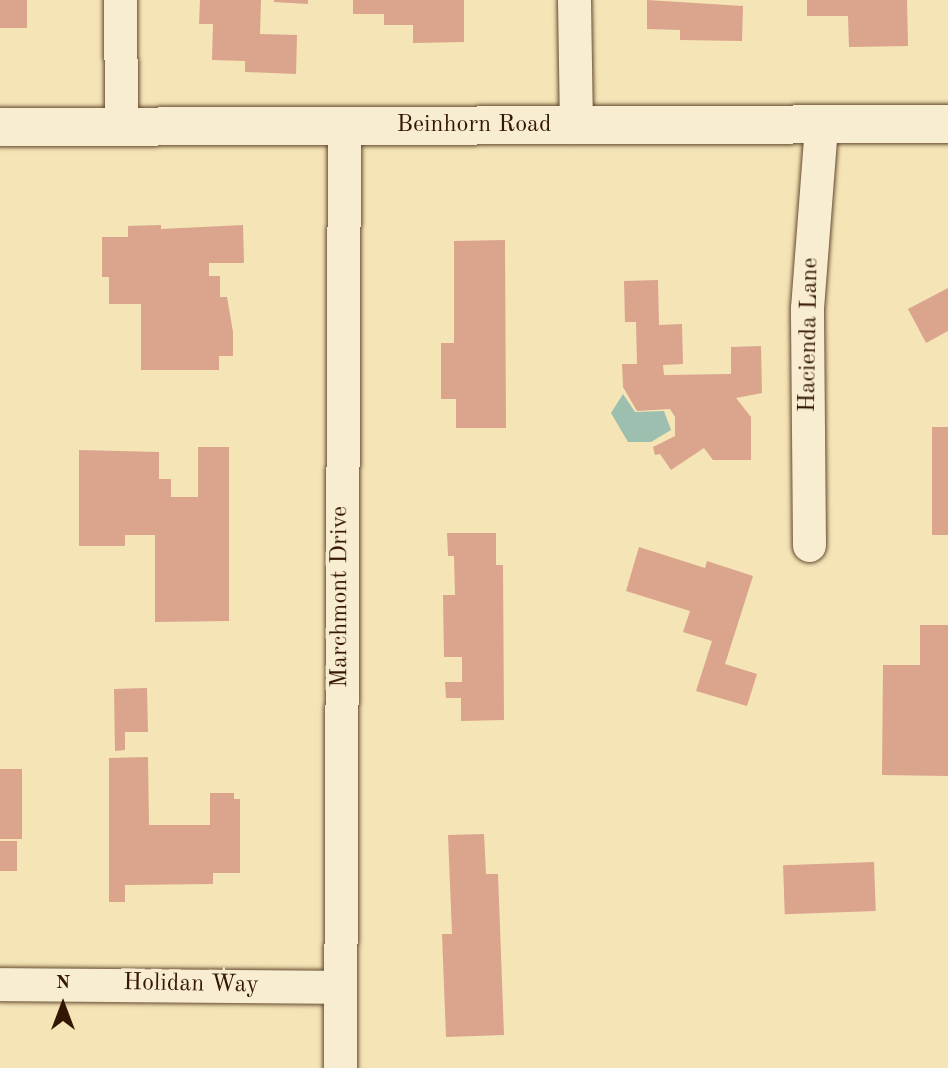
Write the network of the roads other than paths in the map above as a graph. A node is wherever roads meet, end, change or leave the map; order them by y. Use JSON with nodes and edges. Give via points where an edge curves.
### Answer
{"nodes":[{"id":1,"x":120,"y":0,"type":"edge"},
{"id":2,"x":574,"y":0,"type":"edge"},
{"id":3,"x":948,"y":124,"type":"edge"},
{"id":4,"x":121,"y":126,"type":"junction"},
{"id":5,"x":344,"y":126,"type":"junction"},
{"id":6,"x":821,"y":126,"type":"junction"},
{"id":7,"x":0,"y":127,"type":"edge"},
{"id":8,"x":576,"y":127,"type":"junction"},
{"id":9,"x":809,"y":545,"type":"dead end"},
{"id":10,"x":0,"y":984,"type":"edge"},
{"id":11,"x":340,"y":987,"type":"junction"},
{"id":12,"x":340,"y":1068,"type":"edge"}],
"edges":[{"from":1,"to":4,"type":"street"},
{"from":2,"to":8,"type":"street"},
{"from":3,"to":6,"type":"street","name":"Beinhorn Road"},
{"from":4,"to":5,"type":"street","name":"Beinhorn Road"},
{"from":4,"to":7,"type":"street","name":"Beinhorn Road"},
{"from":5,"to":8,"type":"street","name":"Beinhorn Road"},
{"from":5,"to":11,"type":"street","name":"Marchmont Drive"},
{"from":6,"to":8,"type":"street","name":"Beinhorn Road"},
{"from":6,"to":9,"type":"street","name":"Hacienda Lane","via":[[807,308]]},
{"from":10,"to":11,"type":"street","name":"Holidan Way"},
{"from":11,"to":12,"type":"street","name":"Marchmont Drive"}]}
